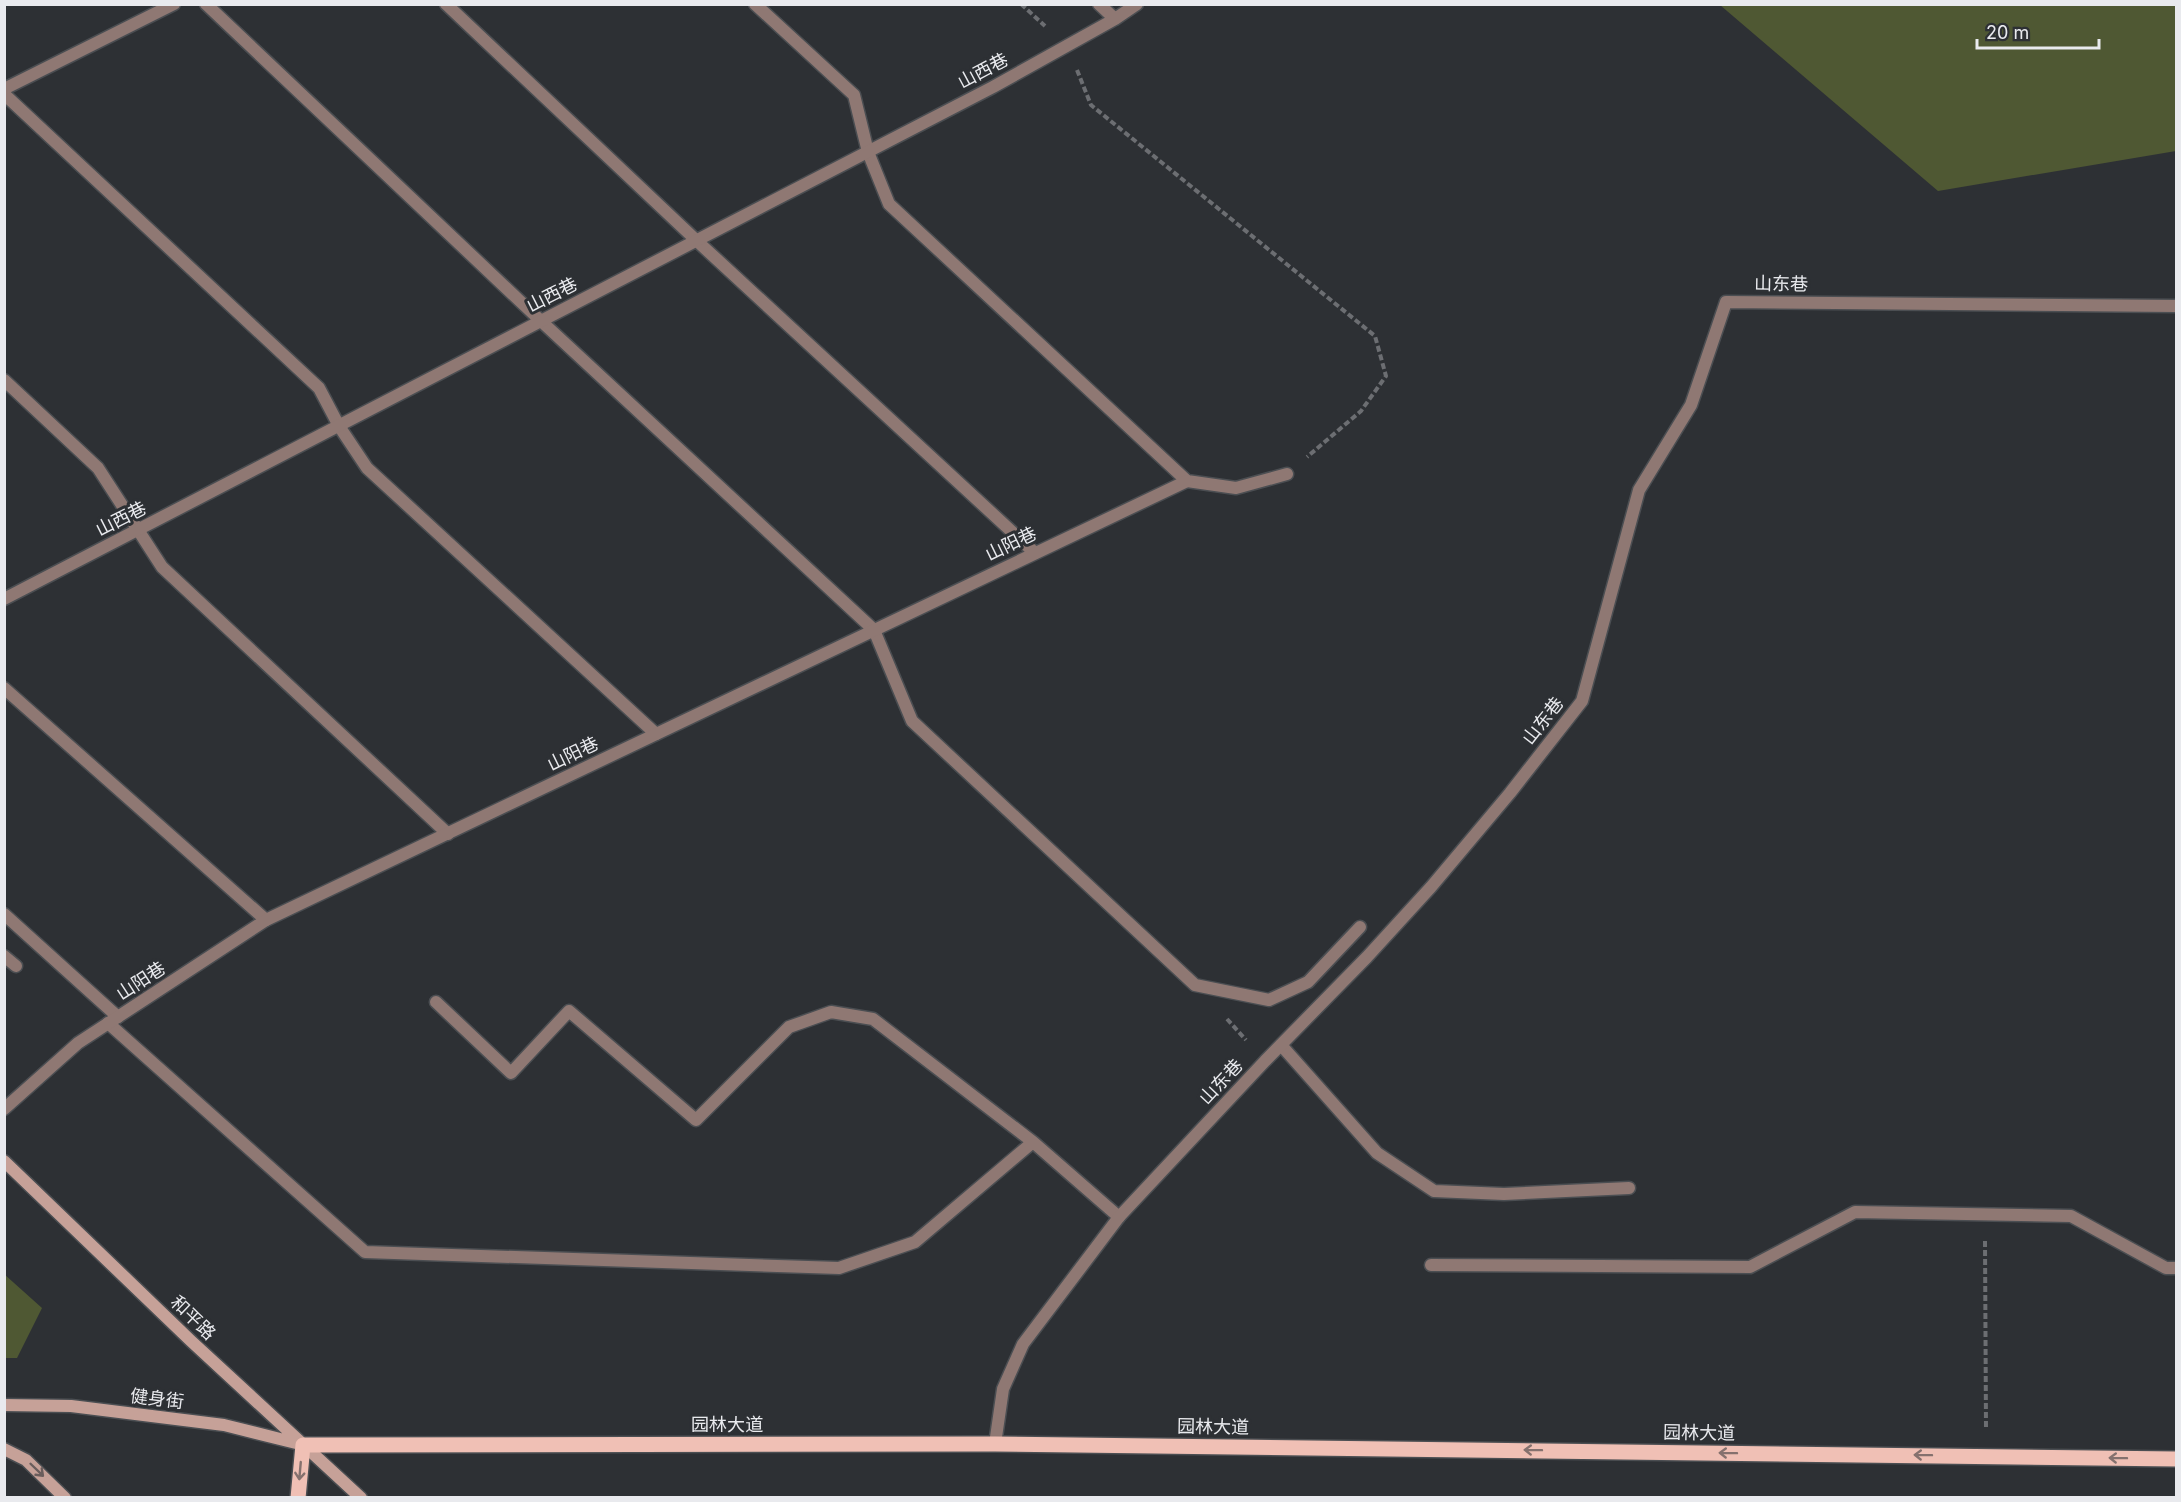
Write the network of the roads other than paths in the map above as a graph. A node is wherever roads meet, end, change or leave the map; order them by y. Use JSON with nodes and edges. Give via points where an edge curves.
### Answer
{"nodes":[{"id":1,"x":174,"y":4,"type":"edge"},
{"id":2,"x":206,"y":4,"type":"edge"},
{"id":3,"x":446,"y":4,"type":"edge"},
{"id":4,"x":755,"y":4,"type":"edge"},
{"id":5,"x":1099,"y":4,"type":"edge"},
{"id":6,"x":1137,"y":4,"type":"edge"},
{"id":7,"x":1115,"y":19,"type":"junction"},
{"id":8,"x":4,"y":89,"type":"edge"},
{"id":9,"x":4,"y":94,"type":"edge"},
{"id":10,"x":868,"y":152,"type":"junction"},
{"id":11,"x":697,"y":241,"type":"junction"},
{"id":12,"x":2176,"y":306,"type":"edge"},
{"id":13,"x":541,"y":321,"type":"junction"},
{"id":14,"x":4,"y":380,"type":"edge"},
{"id":15,"x":339,"y":426,"type":"junction"},
{"id":16,"x":1287,"y":474,"type":"road end"},
{"id":17,"x":1187,"y":481,"type":"junction"},
{"id":18,"x":139,"y":530,"type":"junction"},
{"id":19,"x":1035,"y":553,"type":"junction"},
{"id":20,"x":4,"y":599,"type":"edge"},
{"id":21,"x":874,"y":630,"type":"junction"},
{"id":22,"x":4,"y":688,"type":"edge"},
{"id":23,"x":656,"y":734,"type":"junction"},
{"id":24,"x":448,"y":834,"type":"junction"},
{"id":25,"x":4,"y":914,"type":"edge"},
{"id":26,"x":266,"y":920,"type":"junction"},
{"id":27,"x":1360,"y":927,"type":"dead end"},
{"id":28,"x":4,"y":956,"type":"edge"},
{"id":29,"x":16,"y":966,"type":"dead end"},
{"id":30,"x":436,"y":1002,"type":"dead end"},
{"id":31,"x":113,"y":1020,"type":"junction"},
{"id":32,"x":1281,"y":1045,"type":"junction"},
{"id":33,"x":4,"y":1108,"type":"edge"},
{"id":34,"x":1032,"y":1142,"type":"junction"},
{"id":35,"x":4,"y":1161,"type":"edge"},
{"id":36,"x":1629,"y":1188,"type":"dead end"},
{"id":37,"x":1119,"y":1217,"type":"junction"},
{"id":38,"x":1431,"y":1265,"type":"dead end"},
{"id":39,"x":2176,"y":1268,"type":"edge"},
{"id":40,"x":4,"y":1405,"type":"edge"},
{"id":41,"x":995,"y":1444,"type":"junction"},
{"id":42,"x":303,"y":1445,"type":"junction"},
{"id":43,"x":4,"y":1449,"type":"edge"},
{"id":44,"x":2176,"y":1459,"type":"edge"},
{"id":45,"x":65,"y":1497,"type":"edge"},
{"id":46,"x":298,"y":1497,"type":"edge"},
{"id":47,"x":361,"y":1497,"type":"edge"}],
"edges":[{"from":1,"to":8,"type":"street"},
{"from":2,"to":13,"type":"street"},
{"from":3,"to":11,"type":"street"},
{"from":4,"to":10,"type":"street","via":[[854,95]]},
{"from":5,"to":7,"type":"street"},
{"from":6,"to":7,"type":"street","name":"山西巷"},
{"from":7,"to":10,"type":"street","name":"山西巷"},
{"from":9,"to":15,"type":"street","via":[[319,388]]},
{"from":10,"to":11,"type":"street","name":"山西巷"},
{"from":10,"to":17,"type":"street","via":[[889,204]]},
{"from":11,"to":13,"type":"street","name":"山西巷"},
{"from":11,"to":19,"type":"street"},
{"from":12,"to":32,"type":"street","name":"山东巷","via":[[1726,302],[1691,405],[1639,490],[1582,701],[1431,887]]},
{"from":13,"to":15,"type":"street","name":"山西巷"},
{"from":13,"to":21,"type":"street"},
{"from":14,"to":18,"type":"street","via":[[98,468]]},
{"from":15,"to":18,"type":"street","name":"山西巷"},
{"from":15,"to":23,"type":"street","via":[[367,468]]},
{"from":16,"to":17,"type":"street","via":[[1236,488]]},
{"from":17,"to":19,"type":"street","name":"山阳巷"},
{"from":18,"to":20,"type":"street","name":"山西巷"},
{"from":18,"to":24,"type":"street","via":[[162,567]]},
{"from":19,"to":21,"type":"street","name":"山阳巷"},
{"from":21,"to":23,"type":"street","name":"山阳巷"},
{"from":21,"to":27,"type":"street","via":[[912,721],[1195,985],[1269,1000],[1308,982]]},
{"from":22,"to":26,"type":"street"},
{"from":23,"to":24,"type":"street","name":"山阳巷"},
{"from":24,"to":26,"type":"street","name":"山阳巷"},
{"from":25,"to":31,"type":"street"},
{"from":26,"to":31,"type":"street","name":"山阳巷"},
{"from":28,"to":29,"type":"street"},
{"from":30,"to":34,"type":"street","via":[[511,1073],[569,1011],[696,1120],[789,1027],[831,1012],[873,1019]]},
{"from":31,"to":33,"type":"street","name":"山阳巷","via":[[78,1043]]},
{"from":31,"to":34,"type":"street","via":[[365,1252],[839,1268],[915,1242]]},
{"from":32,"to":36,"type":"street","via":[[1377,1154],[1434,1191],[1504,1194]]},
{"from":32,"to":37,"type":"street","name":"山东巷"},
{"from":34,"to":37,"type":"street"},
{"from":35,"to":42,"type":"main road","name":"和平路"},
{"from":37,"to":41,"type":"street","name":"山东巷","via":[[1023,1344],[1003,1389]]},
{"from":38,"to":39,"type":"street","via":[[1750,1267],[1855,1212],[2071,1216],[2166,1268]]},
{"from":40,"to":42,"type":"main road","name":"健身街","via":[[71,1406],[224,1425]]},
{"from":41,"to":42,"type":"main road","name":"园林大道"},
{"from":44,"to":41,"type":"main road","name":"园林大道","one_way":true},
{"from":42,"to":46,"type":"main road","one_way":true},
{"from":42,"to":47,"type":"main road","name":"和平路"},
{"from":43,"to":45,"type":"main road","one_way":true,"via":[[26,1460]]}]}
